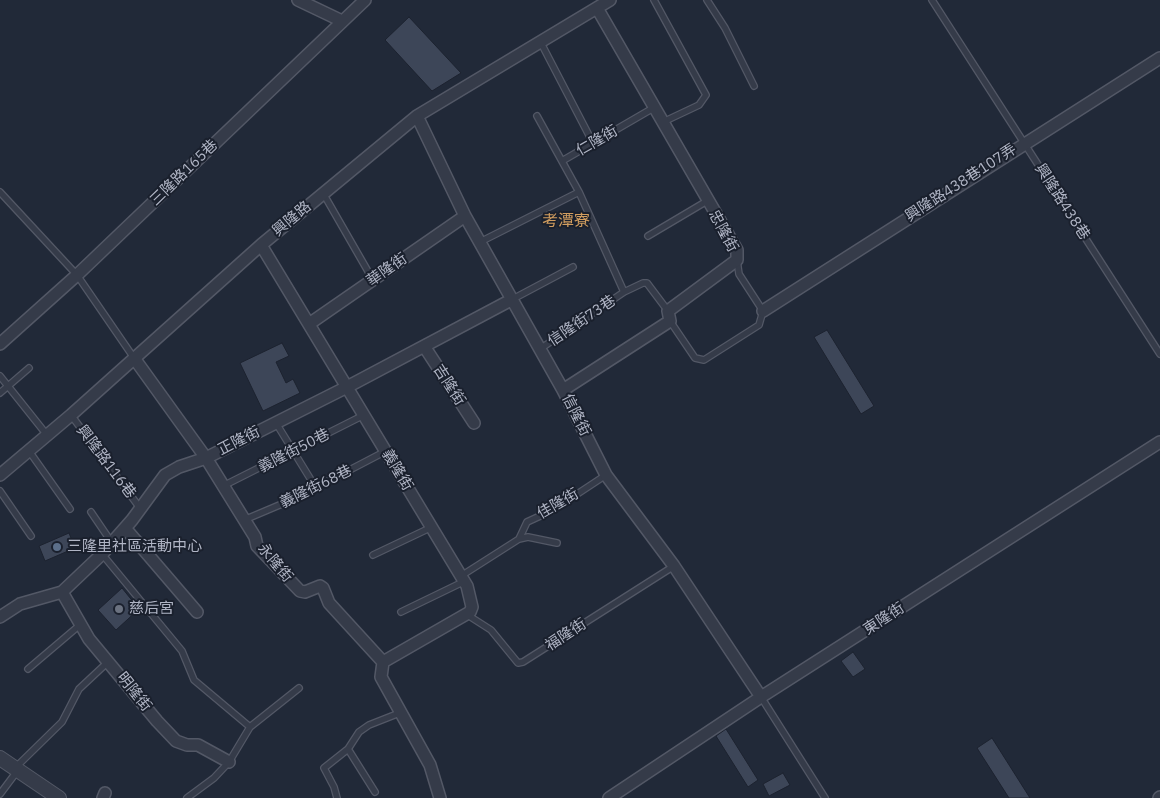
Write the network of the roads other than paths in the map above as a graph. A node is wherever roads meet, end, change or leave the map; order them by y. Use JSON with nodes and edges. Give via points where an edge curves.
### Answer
{"nodes":[{"id":1,"x":298,"y":0,"type":"edge"},
{"id":2,"x":365,"y":0,"type":"edge"},
{"id":3,"x":610,"y":0,"type":"edge"},
{"id":4,"x":654,"y":0,"type":"edge"},
{"id":5,"x":708,"y":0,"type":"edge"},
{"id":6,"x":932,"y":0,"type":"edge"},
{"id":7,"x":597,"y":8,"type":"junction"},
{"id":8,"x":342,"y":21,"type":"junction"},
{"id":9,"x":541,"y":43,"type":"junction"},
{"id":10,"x":1160,"y":58,"type":"edge"},
{"id":11,"x":754,"y":86,"type":"dead end"},
{"id":12,"x":655,"y":107,"type":"junction"},
{"id":13,"x":417,"y":116,"type":"junction"},
{"id":14,"x":537,"y":116,"type":"dead end"},
{"id":15,"x":663,"y":122,"type":"junction"},
{"id":16,"x":1024,"y":142,"type":"junction"},
{"id":17,"x":593,"y":143,"type":"junction"},
{"id":18,"x":562,"y":161,"type":"junction"},
{"id":19,"x":0,"y":192,"type":"edge"},
{"id":20,"x":324,"y":192,"type":"junction"},
{"id":21,"x":579,"y":192,"type":"junction"},
{"id":22,"x":707,"y":201,"type":"junction"},
{"id":23,"x":464,"y":216,"type":"junction"},
{"id":24,"x":648,"y":236,"type":"dead end"},
{"id":25,"x":480,"y":242,"type":"junction"},
{"id":26,"x":261,"y":245,"type":"junction"},
{"id":27,"x":737,"y":260,"type":"junction"},
{"id":28,"x":573,"y":268,"type":"dead end"},
{"id":29,"x":77,"y":276,"type":"junction"},
{"id":30,"x":372,"y":280,"type":"junction"},
{"id":31,"x":624,"y":292,"type":"junction"},
{"id":32,"x":511,"y":300,"type":"junction"},
{"id":33,"x":763,"y":311,"type":"junction"},
{"id":34,"x":669,"y":316,"type":"junction"},
{"id":35,"x":309,"y":324,"type":"junction"},
{"id":36,"x":0,"y":344,"type":"edge"},
{"id":37,"x":424,"y":346,"type":"junction"},
{"id":38,"x":540,"y":349,"type":"junction"},
{"id":39,"x":1160,"y":354,"type":"edge"},
{"id":40,"x":134,"y":358,"type":"junction"},
{"id":41,"x":29,"y":368,"type":"dead end"},
{"id":42,"x":0,"y":376,"type":"edge"},
{"id":43,"x":8,"y":386,"type":"junction"},
{"id":44,"x":347,"y":387,"type":"junction"},
{"id":45,"x":563,"y":390,"type":"junction"},
{"id":46,"x":0,"y":392,"type":"edge"},
{"id":47,"x":71,"y":415,"type":"junction"},
{"id":48,"x":364,"y":415,"type":"junction"},
{"id":49,"x":276,"y":423,"type":"junction"},
{"id":50,"x":474,"y":423,"type":"dead end"},
{"id":51,"x":48,"y":436,"type":"junction"},
{"id":52,"x":1160,"y":442,"type":"edge"},
{"id":53,"x":29,"y":451,"type":"junction"},
{"id":54,"x":293,"y":451,"type":"junction"},
{"id":55,"x":386,"y":451,"type":"junction"},
{"id":56,"x":206,"y":458,"type":"junction"},
{"id":57,"x":0,"y":475,"type":"edge"},
{"id":58,"x":606,"y":475,"type":"junction"},
{"id":59,"x":223,"y":486,"type":"junction"},
{"id":60,"x":316,"y":488,"type":"junction"},
{"id":61,"x":0,"y":491,"type":"edge"},
{"id":62,"x":140,"y":508,"type":"junction"},
{"id":63,"x":70,"y":509,"type":"dead end"},
{"id":64,"x":91,"y":512,"type":"dead end"},
{"id":65,"x":244,"y":520,"type":"junction"},
{"id":66,"x":432,"y":527,"type":"junction"},
{"id":67,"x":125,"y":528,"type":"junction"},
{"id":68,"x":31,"y":536,"type":"dead end"},
{"id":69,"x":519,"y":539,"type":"junction"},
{"id":70,"x":557,"y":543,"type":"dead end"},
{"id":71,"x":112,"y":544,"type":"junction"},
{"id":72,"x":102,"y":554,"type":"junction"},
{"id":73,"x":373,"y":554,"type":"dead end"},
{"id":74,"x":674,"y":566,"type":"junction"},
{"id":75,"x":463,"y":578,"type":"junction"},
{"id":76,"x":62,"y":592,"type":"junction"},
{"id":77,"x":197,"y":612,"type":"dead end"},
{"id":78,"x":401,"y":612,"type":"dead end"},
{"id":79,"x":466,"y":614,"type":"junction"},
{"id":80,"x":0,"y":617,"type":"edge"},
{"id":81,"x":81,"y":624,"type":"junction"},
{"id":82,"x":109,"y":661,"type":"junction"},
{"id":83,"x":383,"y":662,"type":"junction"},
{"id":84,"x":28,"y":669,"type":"dead end"},
{"id":85,"x":299,"y":688,"type":"dead end"},
{"id":86,"x":760,"y":698,"type":"junction"},
{"id":87,"x":402,"y":712,"type":"junction"},
{"id":88,"x":250,"y":728,"type":"junction"},
{"id":89,"x":348,"y":749,"type":"junction"},
{"id":90,"x":0,"y":758,"type":"edge"},
{"id":91,"x":229,"y":762,"type":"junction"},
{"id":92,"x":16,"y":769,"type":"junction"},
{"id":93,"x":376,"y":792,"type":"dead end"},
{"id":94,"x":0,"y":794,"type":"edge"},
{"id":95,"x":59,"y":798,"type":"edge"},
{"id":96,"x":187,"y":798,"type":"edge"},
{"id":97,"x":337,"y":798,"type":"edge"},
{"id":98,"x":440,"y":798,"type":"edge"},
{"id":99,"x":609,"y":798,"type":"edge"},
{"id":100,"x":825,"y":798,"type":"edge"}],
"edges":[{"from":1,"to":8,"type":"street"},
{"from":2,"to":8,"type":"street","name":"三隆路165巷"},
{"from":3,"to":7,"type":"street","name":"興隆路"},
{"from":4,"to":15,"type":"lane","via":[[706,96],[699,105]]},
{"from":5,"to":11,"type":"lane"},
{"from":6,"to":16,"type":"lane","name":"興隆路438巷"},
{"from":7,"to":9,"type":"street","name":"興隆路"},
{"from":7,"to":12,"type":"street","name":"忠隆街"},
{"from":8,"to":29,"type":"street","name":"三隆路165巷"},
{"from":9,"to":13,"type":"street","name":"興隆路"},
{"from":9,"to":17,"type":"lane"},
{"from":10,"to":16,"type":"street","name":"興隆路438巷107弄"},
{"from":12,"to":15,"type":"street","name":"忠隆街"},
{"from":12,"to":17,"type":"lane","name":"仁隆街"},
{"from":13,"to":20,"type":"street","name":"興隆路"},
{"from":13,"to":23,"type":"street","name":"信隆街"},
{"from":14,"to":18,"type":"lane"},
{"from":15,"to":22,"type":"street","name":"忠隆街"},
{"from":16,"to":33,"type":"street","name":"興隆路438巷107弄"},
{"from":16,"to":39,"type":"lane","name":"興隆路438巷"},
{"from":17,"to":18,"type":"lane","name":"仁隆街"},
{"from":18,"to":21,"type":"lane","name":"仁隆街"},
{"from":19,"to":29,"type":"lane"},
{"from":20,"to":26,"type":"street","name":"興隆路"},
{"from":20,"to":30,"type":"lane"},
{"from":21,"to":25,"type":"lane"},
{"from":21,"to":31,"type":"lane","name":"仁隆街"},
{"from":22,"to":24,"type":"lane"},
{"from":22,"to":27,"type":"street","name":"忠隆街","via":[[737,250]]},
{"from":23,"to":25,"type":"street","name":"信隆街"},
{"from":23,"to":30,"type":"street","name":"華隆街"},
{"from":25,"to":32,"type":"street","name":"信隆街"},
{"from":26,"to":35,"type":"street","name":"義隆街"},
{"from":26,"to":40,"type":"street","name":"興隆路"},
{"from":27,"to":33,"type":"lane","via":[[738,274]]},
{"from":27,"to":34,"type":"street","name":"忠隆街"},
{"from":28,"to":32,"type":"lane"},
{"from":29,"to":36,"type":"street","name":"三隆路165巷"},
{"from":29,"to":40,"type":"lane"},
{"from":30,"to":35,"type":"street","name":"華隆街"},
{"from":31,"to":34,"type":"lane","name":"信隆街73巷","via":[[647,283]]},
{"from":31,"to":38,"type":"lane","name":"信隆街73巷"},
{"from":32,"to":37,"type":"street","name":"正隆街"},
{"from":32,"to":38,"type":"street","name":"信隆街"},
{"from":33,"to":34,"type":"lane","via":[[758,325],[704,360],[695,358]]},
{"from":34,"to":45,"type":"street","name":"忠隆街"},
{"from":35,"to":44,"type":"street","name":"義隆街"},
{"from":37,"to":44,"type":"street","name":"正隆街"},
{"from":37,"to":50,"type":"street","name":"吉隆街"},
{"from":38,"to":45,"type":"street","name":"信隆街"},
{"from":40,"to":47,"type":"street","name":"興隆路"},
{"from":40,"to":56,"type":"street","name":"永隆街"},
{"from":41,"to":43,"type":"lane"},
{"from":42,"to":43,"type":"lane"},
{"from":43,"to":46,"type":"lane"},
{"from":43,"to":51,"type":"lane"},
{"from":44,"to":48,"type":"street","name":"義隆街"},
{"from":44,"to":49,"type":"street","name":"正隆街"},
{"from":45,"to":58,"type":"street","name":"信隆街"},
{"from":47,"to":51,"type":"street","name":"興隆路"},
{"from":47,"to":62,"type":"lane","name":"興隆路116巷"},
{"from":48,"to":54,"type":"lane","name":"義隆街50巷"},
{"from":48,"to":55,"type":"street","name":"義隆街"},
{"from":49,"to":54,"type":"lane"},
{"from":49,"to":56,"type":"street","name":"正隆街"},
{"from":51,"to":53,"type":"street","name":"興隆路"},
{"from":52,"to":86,"type":"street","name":"東隆街"},
{"from":53,"to":57,"type":"street","name":"興隆路"},
{"from":53,"to":63,"type":"lane"},
{"from":54,"to":59,"type":"lane","name":"義隆街50巷"},
{"from":54,"to":60,"type":"lane"},
{"from":55,"to":60,"type":"lane","name":"義隆街68巷"},
{"from":55,"to":66,"type":"street","name":"義隆街"},
{"from":56,"to":59,"type":"street","name":"永隆街"},
{"from":56,"to":62,"type":"street","name":"正隆街","via":[[165,475]]},
{"from":58,"to":69,"type":"lane","name":"佳隆街","via":[[527,522]]},
{"from":58,"to":74,"type":"street","name":"信隆街"},
{"from":59,"to":65,"type":"street","name":"永隆街"},
{"from":60,"to":65,"type":"lane","name":"義隆街68巷"},
{"from":61,"to":68,"type":"lane"},
{"from":62,"to":67,"type":"street","name":"正隆街"},
{"from":64,"to":71,"type":"lane"},
{"from":65,"to":83,"type":"street","name":"永隆街","via":[[257,546],[288,576],[296,589],[305,592],[320,586],[323,588],[329,603]]},
{"from":66,"to":73,"type":"lane"},
{"from":66,"to":75,"type":"street","name":"義隆街"},
{"from":67,"to":71,"type":"street","name":"正隆街"},
{"from":67,"to":77,"type":"street"},
{"from":69,"to":70,"type":"lane","name":"佳隆街","via":[[528,537]]},
{"from":69,"to":75,"type":"lane","name":"佳隆街"},
{"from":71,"to":72,"type":"street","name":"正隆街"},
{"from":72,"to":76,"type":"street","name":"正隆街"},
{"from":72,"to":88,"type":"lane","via":[[182,651],[194,680]]},
{"from":74,"to":79,"type":"lane","name":"福隆街","via":[[523,662],[518,663],[491,630]]},
{"from":74,"to":86,"type":"street","name":"信隆街"},
{"from":75,"to":78,"type":"lane","name":"佳隆街"},
{"from":75,"to":79,"type":"street","name":"義隆街","via":[[472,607]]},
{"from":76,"to":80,"type":"street","name":"正隆街","via":[[20,604]]},
{"from":76,"to":81,"type":"street","name":"明隆街"},
{"from":79,"to":83,"type":"street"},
{"from":81,"to":82,"type":"street","name":"明隆街"},
{"from":81,"to":84,"type":"lane"},
{"from":82,"to":91,"type":"street","name":"明隆街","via":[[176,741],[198,745]]},
{"from":82,"to":92,"type":"lane","via":[[78,689],[62,722]]},
{"from":83,"to":87,"type":"street","via":[[382,677]]},
{"from":85,"to":88,"type":"lane"},
{"from":86,"to":99,"type":"street","name":"東隆街"},
{"from":86,"to":100,"type":"lane"},
{"from":87,"to":89,"type":"lane","via":[[358,732]]},
{"from":87,"to":98,"type":"street","via":[[430,765]]},
{"from":88,"to":91,"type":"lane"},
{"from":89,"to":93,"type":"lane"},
{"from":89,"to":97,"type":"lane","via":[[324,768]]},
{"from":90,"to":92,"type":"street"},
{"from":91,"to":96,"type":"lane"},
{"from":92,"to":94,"type":"lane"},
{"from":92,"to":95,"type":"street"}]}
